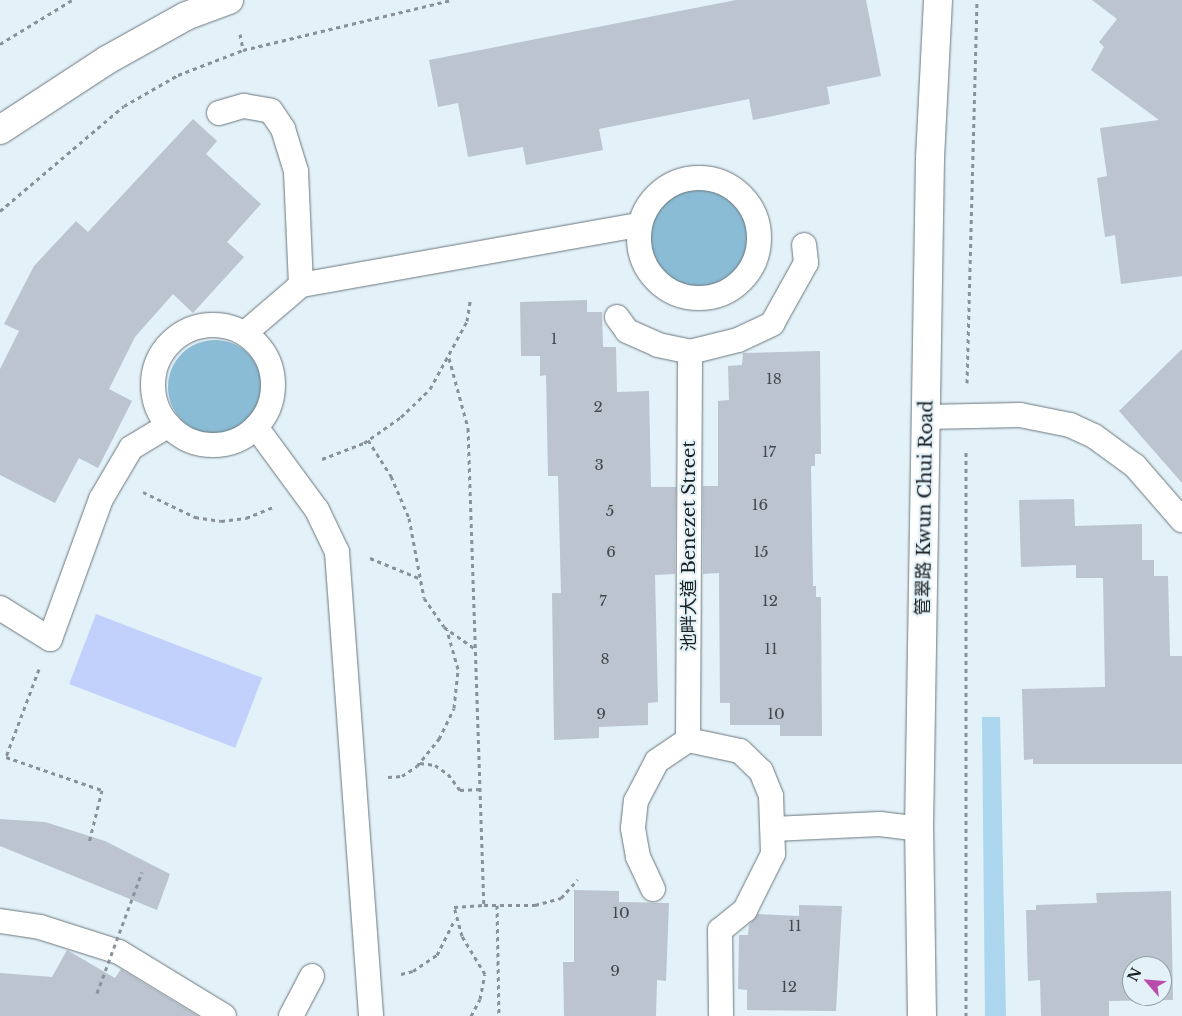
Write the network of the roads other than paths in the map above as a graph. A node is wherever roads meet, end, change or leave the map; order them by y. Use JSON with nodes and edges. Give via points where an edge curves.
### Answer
{"nodes":[{"id":1,"x":228,"y":0,"type":"edge"},
{"id":2,"x":938,"y":0,"type":"edge"},
{"id":3,"x":219,"y":114,"type":"dead end"},
{"id":4,"x":0,"y":130,"type":"edge"},
{"id":5,"x":639,"y":225,"type":"junction"},
{"id":6,"x":804,"y":245,"type":"dead end"},
{"id":7,"x":301,"y":285,"type":"junction"},
{"id":8,"x":617,"y":317,"type":"dead end"},
{"id":9,"x":245,"y":332,"type":"junction"},
{"id":10,"x":690,"y":352,"type":"junction"},
{"id":11,"x":926,"y":417,"type":"junction"},
{"id":12,"x":169,"y":425,"type":"junction"},
{"id":13,"x":256,"y":428,"type":"junction"},
{"id":14,"x":1182,"y":520,"type":"edge"},
{"id":15,"x":0,"y":608,"type":"edge"},
{"id":16,"x":688,"y":740,"type":"junction"},
{"id":17,"x":773,"y":829,"type":"junction"},
{"id":18,"x":919,"y":829,"type":"junction"},
{"id":19,"x":653,"y":889,"type":"dead end"},
{"id":20,"x":0,"y":922,"type":"edge"},
{"id":21,"x":312,"y":976,"type":"dead end"},
{"id":22,"x":224,"y":1016,"type":"edge"},
{"id":23,"x":291,"y":1016,"type":"edge"},
{"id":24,"x":371,"y":1016,"type":"edge"},
{"id":25,"x":721,"y":1016,"type":"edge"},
{"id":26,"x":922,"y":1016,"type":"edge"}],
"edges":[{"from":1,"to":4,"type":"street","via":[[186,16],[115,56]]},
{"from":2,"to":11,"type":"street","name":"管翠路 Kwun Chui Road","via":[[930,158]]},
{"from":3,"to":7,"type":"lane","via":[[244,106],[271,111],[283,129],[296,171]]},
{"from":5,"to":5,"type":"lane","via":[[652,200],[674,182],[712,178],[744,197],[755,213],[760,231],[758,252],[750,271],[736,287],[706,304],[675,294],[658,283],[645,266],[638,246]]},
{"from":5,"to":7,"type":"lane"},
{"from":6,"to":10,"type":"lane","via":[[806,263],[772,324],[738,340]]},
{"from":7,"to":9,"type":"lane"},
{"from":8,"to":10,"type":"lane","via":[[627,331],[658,345]]},
{"from":9,"to":12,"type":"lane","via":[[208,324],[174,340],[162,354],[153,391],[158,409]]},
{"from":9,"to":13,"type":"lane","via":[[259,345],[273,377],[272,396]]},
{"from":10,"to":16,"type":"lane","name":"池畔大道 Benezet Street"},
{"from":11,"to":14,"type":"lane","via":[[1045,419],[1094,436],[1135,466]]},
{"from":11,"to":18,"type":"street","name":"管翠路 Kwun Chui Road"},
{"from":12,"to":13,"type":"lane","via":[[184,438],[202,444],[240,438]]},
{"from":12,"to":15,"type":"lane","via":[[130,448],[101,499],[50,639]]},
{"from":13,"to":24,"type":"lane","via":[[317,510],[337,552]]},
{"from":16,"to":17,"type":"lane","via":[[740,750],[761,771],[771,796]]},
{"from":16,"to":19,"type":"lane","via":[[657,760],[636,801],[633,828],[638,858]]},
{"from":17,"to":18,"type":"lane","via":[[880,824]]},
{"from":17,"to":25,"type":"lane","via":[[773,854],[762,879],[745,910],[720,930]]},
{"from":18,"to":26,"type":"street","name":"管翠路 Kwun Chui Road"},
{"from":20,"to":22,"type":"lane","via":[[40,927],[119,952],[202,999]]},
{"from":21,"to":23,"type":"lane"}]}
